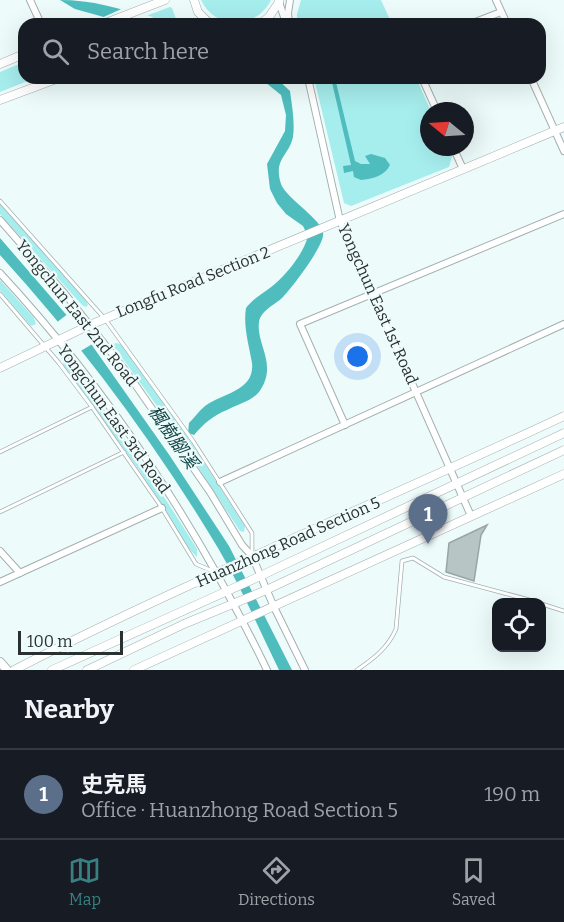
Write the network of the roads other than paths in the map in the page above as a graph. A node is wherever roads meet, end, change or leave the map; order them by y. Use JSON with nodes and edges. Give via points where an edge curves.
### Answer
{"nodes":[{"id":1,"x":30,"y":0,"type":"edge"},
{"id":2,"x":165,"y":0,"type":"edge"},
{"id":3,"x":194,"y":0,"type":"edge"},
{"id":4,"x":290,"y":0,"type":"edge"},
{"id":5,"x":496,"y":0,"type":"edge"},
{"id":6,"x":280,"y":1,"type":"edge"},
{"id":7,"x":501,"y":12,"type":"junction"},
{"id":8,"x":38,"y":18,"type":"edge"},
{"id":9,"x":119,"y":18,"type":"edge"},
{"id":10,"x":203,"y":18,"type":"edge"},
{"id":11,"x":268,"y":18,"type":"edge"},
{"id":12,"x":286,"y":18,"type":"edge"},
{"id":13,"x":288,"y":18,"type":"edge"},
{"id":14,"x":486,"y":18,"type":"edge"},
{"id":15,"x":504,"y":18,"type":"edge"},
{"id":16,"x":18,"y":56,"type":"edge"},
{"id":17,"x":0,"y":64,"type":"edge"},
{"id":18,"x":43,"y":84,"type":"edge"},
{"id":19,"x":308,"y":84,"type":"edge"},
{"id":20,"x":425,"y":84,"type":"edge"},
{"id":21,"x":534,"y":84,"type":"edge"},
{"id":22,"x":0,"y":100,"type":"edge"},
{"id":23,"x":433,"y":102,"type":"edge"},
{"id":24,"x":564,"y":127,"type":"edge"},
{"id":25,"x":555,"y":131,"type":"junction"},
{"id":26,"x":564,"y":151,"type":"edge"},
{"id":27,"x":457,"y":156,"type":"edge"},
{"id":28,"x":463,"y":169,"type":"junction"},
{"id":29,"x":0,"y":201,"type":"edge"},
{"id":30,"x":564,"y":214,"type":"edge"},
{"id":31,"x":0,"y":220,"type":"edge"},
{"id":32,"x":340,"y":221,"type":"junction"},
{"id":33,"x":0,"y":273,"type":"edge"},
{"id":34,"x":0,"y":294,"type":"edge"},
{"id":35,"x":373,"y":295,"type":"junction"},
{"id":36,"x":105,"y":319,"type":"junction"},
{"id":37,"x":564,"y":324,"type":"edge"},
{"id":38,"x":90,"y":325,"type":"junction"},
{"id":39,"x":57,"y":340,"type":"junction"},
{"id":40,"x":44,"y":346,"type":"junction"},
{"id":41,"x":0,"y":368,"type":"edge"},
{"id":42,"x":417,"y":391,"type":"junction"},
{"id":43,"x":92,"y":407,"type":"junction"},
{"id":44,"x":564,"y":416,"type":"edge"},
{"id":45,"x":345,"y":424,"type":"junction"},
{"id":46,"x":564,"y":433,"type":"edge"},
{"id":47,"x":564,"y":450,"type":"edge"},
{"id":48,"x":0,"y":452,"type":"edge"},
{"id":49,"x":124,"y":452,"type":"junction"},
{"id":50,"x":452,"y":469,"type":"junction"},
{"id":51,"x":564,"y":474,"type":"edge"},
{"id":52,"x":220,"y":482,"type":"junction"},
{"id":53,"x":458,"y":482,"type":"junction"},
{"id":54,"x":465,"y":498,"type":"junction"},
{"id":55,"x":162,"y":508,"type":"junction"},
{"id":56,"x":0,"y":512,"type":"edge"},
{"id":57,"x":471,"y":516,"type":"junction"},
{"id":58,"x":0,"y":551,"type":"edge"},
{"id":59,"x":250,"y":557,"type":"junction"},
{"id":60,"x":218,"y":572,"type":"junction"},
{"id":61,"x":20,"y":573,"type":"junction"},
{"id":62,"x":259,"y":577,"type":"junction"},
{"id":63,"x":0,"y":582,"type":"edge"},
{"id":64,"x":265,"y":590,"type":"junction"},
{"id":65,"x":227,"y":591,"type":"junction"},
{"id":66,"x":519,"y":598,"type":"edge"},
{"id":67,"x":234,"y":603,"type":"junction"},
{"id":68,"x":546,"y":605,"type":"edge"},
{"id":69,"x":272,"y":608,"type":"junction"},
{"id":70,"x":564,"y":611,"type":"edge"},
{"id":71,"x":243,"y":620,"type":"junction"},
{"id":72,"x":0,"y":662,"type":"edge"},
{"id":73,"x":7,"y":670,"type":"edge"},
{"id":74,"x":14,"y":670,"type":"edge"},
{"id":75,"x":52,"y":670,"type":"edge"},
{"id":76,"x":87,"y":670,"type":"edge"},
{"id":77,"x":134,"y":670,"type":"edge"},
{"id":78,"x":267,"y":670,"type":"edge"},
{"id":79,"x":305,"y":670,"type":"edge"},
{"id":80,"x":357,"y":670,"type":"edge"}],
"edges":[{"from":1,"to":8,"type":"street"},
{"from":2,"to":9,"type":"street"},
{"from":3,"to":10,"type":"street"},
{"from":4,"to":13,"type":"street"},
{"from":5,"to":7,"type":"street"},
{"from":6,"to":11,"type":"street"},
{"from":6,"to":12,"type":"street"},
{"from":7,"to":14,"type":"street"},
{"from":7,"to":15,"type":"street"},
{"from":16,"to":17,"type":"street"},
{"from":18,"to":22,"type":"street"},
{"from":19,"to":32,"type":"street","name":"Yongchun East 1st Road"},
{"from":20,"to":23,"type":"street"},
{"from":21,"to":25,"type":"street"},
{"from":24,"to":25,"type":"street"},
{"from":25,"to":26,"type":"street"},
{"from":25,"to":28,"type":"street"},
{"from":27,"to":28,"type":"street"},
{"from":28,"to":32,"type":"street"},
{"from":29,"to":36,"type":"lane","name":"Yongchun East 2nd Road"},
{"from":30,"to":35,"type":"street"},
{"from":31,"to":38,"type":"street","name":"Yongchun East 2nd Road"},
{"from":32,"to":35,"type":"street","name":"Yongchun East 1st Road"},
{"from":32,"to":36,"type":"street","name":"Longfu Road Section 2"},
{"from":33,"to":39,"type":"street","name":"Yongchun East 3rd Road"},
{"from":34,"to":40,"type":"lane","name":"Yongchun East 3rd Road"},
{"from":35,"to":42,"type":"street","name":"Yongchun East 1st Road"},
{"from":35,"to":45,"type":"street","via":[[300,324]]},
{"from":36,"to":38,"type":"street","name":"Longfu Road Section 2"},
{"from":36,"to":52,"type":"lane","name":"Yongchun East 2nd Road"},
{"from":37,"to":42,"type":"street"},
{"from":38,"to":39,"type":"street","name":"Longfu Road Section 2"},
{"from":38,"to":59,"type":"street","name":"Yongchun East 2nd Road","via":[[155,411]]},
{"from":39,"to":40,"type":"street"},
{"from":39,"to":60,"type":"street","name":"Yongchun East 3rd Road","via":[[136,446]]},
{"from":40,"to":41,"type":"street"},
{"from":40,"to":43,"type":"lane","name":"Yongchun East 3rd Road"},
{"from":42,"to":45,"type":"street"},
{"from":42,"to":50,"type":"street","name":"Yongchun East 1st Road"},
{"from":43,"to":48,"type":"lane"},
{"from":43,"to":49,"type":"lane","name":"Yongchun East 3rd Road"},
{"from":44,"to":50,"type":"street","name":"Huanzhong Road Section 5"},
{"from":45,"to":52,"type":"street"},
{"from":46,"to":53,"type":"street","name":"Huanzhong Road Section 5"},
{"from":47,"to":54,"type":"street","name":"Huanzhong Road Section 5"},
{"from":49,"to":55,"type":"lane","name":"Yongchun East 3rd Road"},
{"from":49,"to":56,"type":"lane"},
{"from":50,"to":53,"type":"street","name":"Yongchun East 1st Road"},
{"from":50,"to":59,"type":"street","name":"Huanzhong Road Section 5"},
{"from":51,"to":57,"type":"street"},
{"from":52,"to":59,"type":"lane","name":"Yongchun East 2nd Road","via":[[252,534]]},
{"from":53,"to":54,"type":"street","name":"Yongchun East 1st Road"},
{"from":53,"to":62,"type":"street","name":"Huanzhong Road Section 5"},
{"from":54,"to":57,"type":"street","name":"Yongchun East 1st Road"},
{"from":54,"to":64,"type":"street","name":"Huanzhong Road Section 5"},
{"from":55,"to":60,"type":"lane","name":"Yongchun East 3rd Road","via":[[196,564]]},
{"from":55,"to":61,"type":"street"},
{"from":57,"to":69,"type":"street"},
{"from":58,"to":61,"type":"street"},
{"from":59,"to":60,"type":"street","name":"Huanzhong Road Section 5"},
{"from":59,"to":62,"type":"street","name":"Yongchun East 2nd Road"},
{"from":60,"to":65,"type":"street","name":"Yongchun East 3rd Road"},
{"from":60,"to":74,"type":"street","name":"Huanzhong Road Section 5"},
{"from":61,"to":63,"type":"street"},
{"from":62,"to":64,"type":"street","name":"Yongchun East 2nd Road"},
{"from":62,"to":65,"type":"street","name":"Huanzhong Road Section 5"},
{"from":64,"to":67,"type":"street","name":"Huanzhong Road Section 5"},
{"from":64,"to":69,"type":"street","name":"Yongchun East 2nd Road"},
{"from":65,"to":67,"type":"street","name":"Yongchun East 3rd Road"},
{"from":65,"to":75,"type":"street","name":"Huanzhong Road Section 5"},
{"from":66,"to":80,"type":"lane","via":[[444,577],[413,558],[402,561],[393,637],[380,653]]},
{"from":67,"to":71,"type":"street","name":"Yongchun East 3rd Road"},
{"from":67,"to":76,"type":"street","name":"Huanzhong Road Section 5"},
{"from":68,"to":70,"type":"lane"},
{"from":69,"to":71,"type":"street"},
{"from":69,"to":79,"type":"street","name":"Yongchun East 2nd Road"},
{"from":71,"to":77,"type":"street"},
{"from":71,"to":78,"type":"street","name":"Yongchun East 3rd Road"},
{"from":72,"to":73,"type":"main road"}]}
